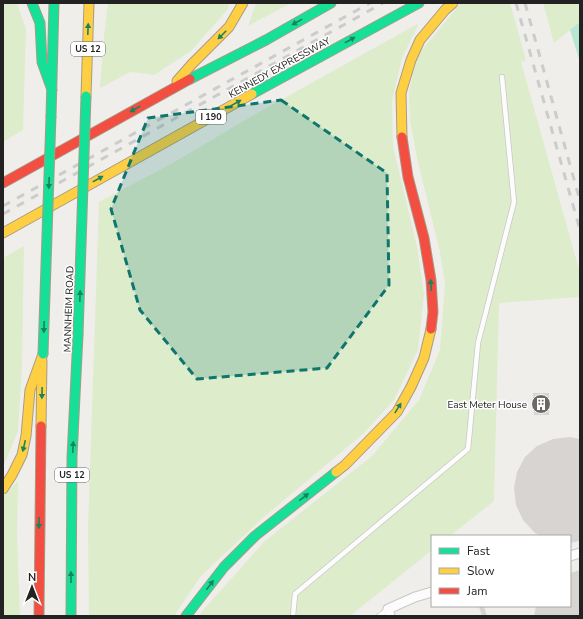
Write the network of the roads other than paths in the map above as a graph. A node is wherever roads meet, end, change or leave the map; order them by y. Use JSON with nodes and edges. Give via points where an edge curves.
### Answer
{"nodes":[{"id":1,"x":32,"y":3,"type":"edge"},
{"id":2,"x":54,"y":3,"type":"edge"},
{"id":3,"x":89,"y":3,"type":"edge"},
{"id":4,"x":243,"y":3,"type":"edge"},
{"id":5,"x":331,"y":3,"type":"edge"},
{"id":6,"x":419,"y":3,"type":"edge"},
{"id":7,"x":453,"y":3,"type":"edge"},
{"id":8,"x":502,"y":77,"type":"dead end"},
{"id":9,"x":52,"y":90,"type":"junction"},
{"id":10,"x":169,"y":90,"type":"junction"},
{"id":11,"x":3,"y":183,"type":"edge"},
{"id":12,"x":3,"y":233,"type":"edge"},
{"id":13,"x":42,"y":354,"type":"junction"},
{"id":14,"x":3,"y":488,"type":"edge"},
{"id":15,"x":431,"y":592,"type":"edge"},
{"id":16,"x":389,"y":613,"type":"edge"},
{"id":17,"x":40,"y":616,"type":"edge"},
{"id":18,"x":71,"y":616,"type":"edge"},
{"id":19,"x":186,"y":616,"type":"edge"},
{"id":20,"x":293,"y":616,"type":"edge"},
{"id":21,"x":379,"y":616,"type":"edge"}],
"edges":[{"from":1,"to":9,"type":"main road","via":[[40,23],[42,62]]},
{"from":2,"to":9,"type":"main road","number":"US 12"},
{"from":18,"to":3,"type":"main road","name":"MANNHEIM ROAD","number":"US 12","one_way":true,"bridge":true,"via":[[72,457]]},
{"from":4,"to":10,"type":"main road","one_way":true,"via":[[228,29]]},
{"from":5,"to":10,"type":"main road","one_way":true},
{"from":12,"to":6,"type":"main road","name":"KENNEDY EXPRESSWAY","number":"I 190","one_way":true},
{"from":19,"to":7,"type":"main road","one_way":true,"via":[[224,567],[255,536],[345,465],[397,412],[424,358],[433,312],[431,280],[424,238],[408,177],[401,130],[401,93],[420,40]]},
{"from":8,"to":20,"type":"lane","via":[[514,202],[478,343],[468,449],[295,594]]},
{"from":9,"to":13,"type":"main road","number":"US 12","one_way":true,"bridge":true},
{"from":10,"to":11,"type":"main road","one_way":true},
{"from":13,"to":14,"type":"main road","one_way":true,"via":[[30,390],[22,455]]},
{"from":13,"to":17,"type":"main road","number":"US 12","one_way":true},
{"from":15,"to":16,"type":"street","via":[[415,597]]},
{"from":16,"to":21,"type":"lane"}]}
